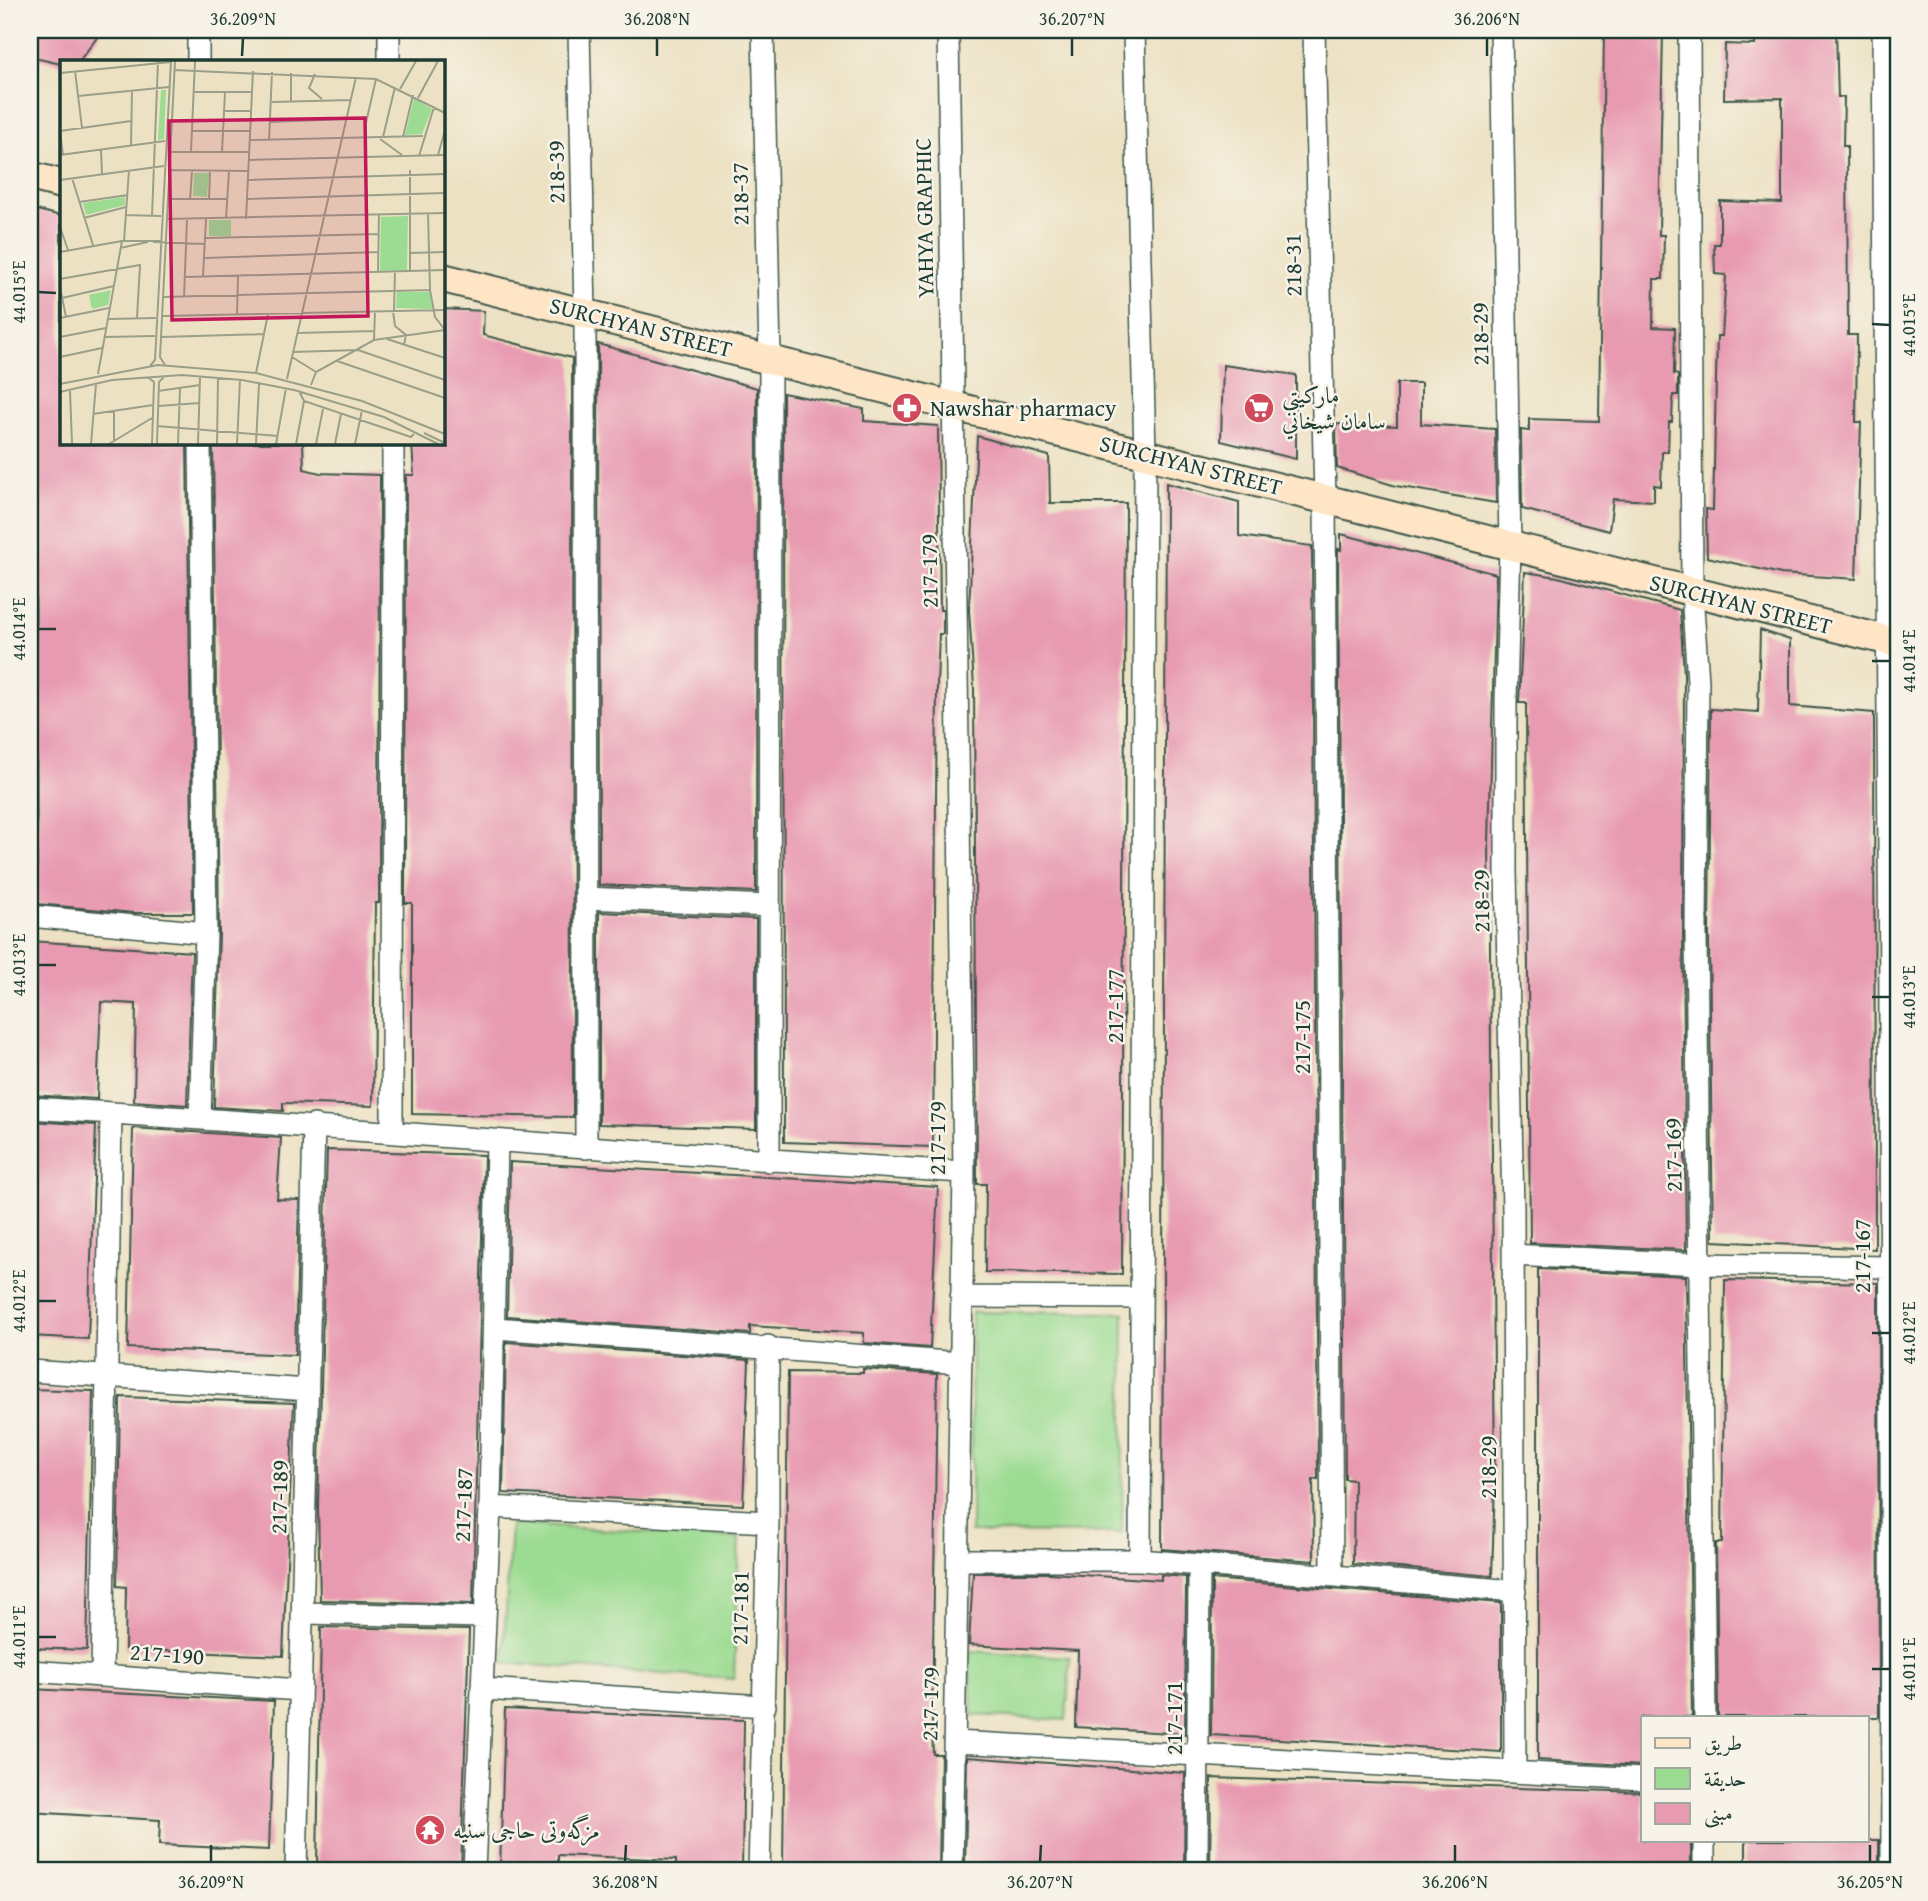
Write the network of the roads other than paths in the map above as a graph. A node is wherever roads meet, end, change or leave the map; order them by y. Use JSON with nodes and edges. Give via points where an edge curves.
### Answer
{"nodes":[{"id":1,"x":198,"y":30,"type":"edge"},
{"id":2,"x":389,"y":30,"type":"edge"},
{"id":3,"x":579,"y":30,"type":"edge"},
{"id":4,"x":763,"y":30,"type":"edge"},
{"id":5,"x":948,"y":30,"type":"edge"},
{"id":6,"x":1134,"y":30,"type":"edge"},
{"id":7,"x":1314,"y":30,"type":"edge"},
{"id":8,"x":1501,"y":30,"type":"edge"},
{"id":9,"x":1689,"y":30,"type":"edge"},
{"id":10,"x":1883,"y":30,"type":"edge"},
{"id":11,"x":198,"y":60,"type":"edge"},
{"id":12,"x":389,"y":60,"type":"edge"},
{"id":13,"x":30,"y":176,"type":"edge"},
{"id":14,"x":60,"y":184,"type":"edge"},
{"id":15,"x":444,"y":278,"type":"edge"},
{"id":16,"x":585,"y":313,"type":"junction"},
{"id":17,"x":770,"y":358,"type":"junction"},
{"id":18,"x":953,"y":405,"type":"junction"},
{"id":19,"x":201,"y":444,"type":"edge"},
{"id":20,"x":393,"y":444,"type":"edge"},
{"id":21,"x":1144,"y":453,"type":"junction"},
{"id":22,"x":1325,"y":498,"type":"junction"},
{"id":23,"x":1510,"y":545,"type":"junction"},
{"id":24,"x":1692,"y":592,"type":"junction"},
{"id":25,"x":1894,"y":643,"type":"edge"},
{"id":26,"x":586,"y":898,"type":"junction"},
{"id":27,"x":769,"y":906,"type":"junction"},
{"id":28,"x":30,"y":916,"type":"edge"},
{"id":29,"x":206,"y":933,"type":"junction"},
{"id":30,"x":1893,"y":971,"type":"edge"},
{"id":31,"x":30,"y":1108,"type":"edge"},
{"id":32,"x":111,"y":1113,"type":"junction"},
{"id":33,"x":200,"y":1118,"type":"junction"},
{"id":34,"x":314,"y":1125,"type":"junction"},
{"id":35,"x":392,"y":1131,"type":"junction"},
{"id":36,"x":497,"y":1141,"type":"junction"},
{"id":37,"x":586,"y":1147,"type":"junction"},
{"id":38,"x":769,"y":1161,"type":"junction"},
{"id":39,"x":964,"y":1172,"type":"junction"},
{"id":40,"x":1513,"y":1255,"type":"junction"},
{"id":41,"x":1701,"y":1264,"type":"junction"},
{"id":42,"x":1889,"y":1267,"type":"junction"},
{"id":43,"x":961,"y":1297,"type":"junction"},
{"id":44,"x":1139,"y":1298,"type":"junction"},
{"id":45,"x":495,"y":1328,"type":"junction"},
{"id":46,"x":768,"y":1346,"type":"junction"},
{"id":47,"x":961,"y":1363,"type":"junction"},
{"id":48,"x":30,"y":1371,"type":"edge"},
{"id":49,"x":107,"y":1377,"type":"junction"},
{"id":50,"x":308,"y":1390,"type":"junction"},
{"id":51,"x":1894,"y":1440,"type":"edge"},
{"id":52,"x":490,"y":1507,"type":"junction"},
{"id":53,"x":768,"y":1522,"type":"junction"},
{"id":54,"x":959,"y":1560,"type":"junction"},
{"id":55,"x":1140,"y":1560,"type":"junction"},
{"id":56,"x":1199,"y":1566,"type":"junction"},
{"id":57,"x":1332,"y":1575,"type":"junction"},
{"id":58,"x":1515,"y":1591,"type":"junction"},
{"id":59,"x":303,"y":1613,"type":"junction"},
{"id":60,"x":485,"y":1617,"type":"junction"},
{"id":61,"x":30,"y":1671,"type":"edge"},
{"id":62,"x":102,"y":1676,"type":"junction"},
{"id":63,"x":483,"y":1689,"type":"junction"},
{"id":64,"x":300,"y":1690,"type":"junction"},
{"id":65,"x":765,"y":1706,"type":"junction"},
{"id":66,"x":1704,"y":1716,"type":"edge"},
{"id":67,"x":955,"y":1742,"type":"junction"},
{"id":68,"x":1200,"y":1757,"type":"junction"},
{"id":69,"x":1515,"y":1770,"type":"junction"},
{"id":70,"x":1641,"y":1779,"type":"edge"},
{"id":71,"x":1704,"y":1842,"type":"edge"},
{"id":72,"x":296,"y":1871,"type":"edge"},
{"id":73,"x":474,"y":1871,"type":"edge"},
{"id":74,"x":759,"y":1871,"type":"edge"},
{"id":75,"x":952,"y":1871,"type":"edge"},
{"id":76,"x":1197,"y":1871,"type":"edge"},
{"id":77,"x":1704,"y":1871,"type":"edge"},
{"id":78,"x":1892,"y":1871,"type":"edge"}],
"edges":[{"from":1,"to":11,"type":"street"},
{"from":2,"to":12,"type":"street"},
{"from":3,"to":16,"type":"street","name":"218-39"},
{"from":4,"to":17,"type":"street","name":"218-37"},
{"from":5,"to":18,"type":"street","name":"YAHYA GRAPHIC"},
{"from":6,"to":21,"type":"street","name":"217-177"},
{"from":7,"to":22,"type":"street","name":"218-31"},
{"from":8,"to":23,"type":"street","name":"218-29"},
{"from":9,"to":24,"type":"street","name":"217-169"},
{"from":10,"to":25,"type":"street","name":"217-167"},
{"from":13,"to":14,"type":"street"},
{"from":15,"to":16,"type":"street","name":"SURCHYAN STREET"},
{"from":16,"to":17,"type":"street","name":"SURCHYAN STREET"},
{"from":16,"to":26,"type":"street","name":"218-39"},
{"from":17,"to":18,"type":"street","name":"SURCHYAN STREET"},
{"from":17,"to":27,"type":"street","name":"218-37"},
{"from":18,"to":21,"type":"street","name":"SURCHYAN STREET"},
{"from":18,"to":39,"type":"street","name":"217-179"},
{"from":19,"to":29,"type":"street"},
{"from":20,"to":35,"type":"street"},
{"from":21,"to":22,"type":"street","name":"SURCHYAN STREET"},
{"from":21,"to":44,"type":"street","name":"217-177"},
{"from":22,"to":23,"type":"street","name":"SURCHYAN STREET"},
{"from":22,"to":57,"type":"street","name":"217-175"},
{"from":23,"to":24,"type":"street","name":"SURCHYAN STREET"},
{"from":23,"to":40,"type":"street","name":"218-29","via":[[1506,871]]},
{"from":24,"to":25,"type":"street","name":"SURCHYAN STREET"},
{"from":24,"to":41,"type":"street","name":"217-169","via":[[1698,682]]},
{"from":25,"to":30,"type":"street","name":"217-167"},
{"from":26,"to":27,"type":"street"},
{"from":26,"to":37,"type":"street","name":"218-39"},
{"from":27,"to":38,"type":"street","name":"218-37"},
{"from":28,"to":29,"type":"street"},
{"from":29,"to":33,"type":"street"},
{"from":30,"to":42,"type":"street","name":"217-167"},
{"from":31,"to":32,"type":"street"},
{"from":32,"to":33,"type":"street"},
{"from":32,"to":49,"type":"street"},
{"from":33,"to":34,"type":"street"},
{"from":34,"to":35,"type":"street"},
{"from":34,"to":50,"type":"street","name":"217-189"},
{"from":35,"to":36,"type":"street"},
{"from":36,"to":37,"type":"street"},
{"from":36,"to":45,"type":"street","name":"217-187"},
{"from":37,"to":38,"type":"street"},
{"from":38,"to":39,"type":"street"},
{"from":39,"to":43,"type":"street","name":"217-179"},
{"from":40,"to":41,"type":"street"},
{"from":40,"to":58,"type":"street","name":"218-29"},
{"from":41,"to":42,"type":"street"},
{"from":41,"to":66,"type":"street","name":"217-169"},
{"from":42,"to":51,"type":"street","name":"217-167"},
{"from":43,"to":44,"type":"street"},
{"from":43,"to":47,"type":"street","name":"217-179"},
{"from":44,"to":55,"type":"street","name":"217-177"},
{"from":45,"to":46,"type":"street"},
{"from":45,"to":52,"type":"street","name":"217-187"},
{"from":46,"to":47,"type":"street"},
{"from":46,"to":53,"type":"street","name":"217-181"},
{"from":47,"to":54,"type":"street","name":"217-179"},
{"from":48,"to":49,"type":"street"},
{"from":49,"to":50,"type":"street"},
{"from":49,"to":62,"type":"street"},
{"from":50,"to":59,"type":"street","name":"217-189"},
{"from":51,"to":78,"type":"street","name":"217-167"},
{"from":52,"to":53,"type":"street"},
{"from":52,"to":60,"type":"street","name":"217-187"},
{"from":53,"to":65,"type":"street","name":"217-181"},
{"from":54,"to":55,"type":"street"},
{"from":54,"to":67,"type":"street","name":"217-179"},
{"from":55,"to":56,"type":"street"},
{"from":56,"to":57,"type":"street"},
{"from":56,"to":68,"type":"street","name":"217-171"},
{"from":57,"to":58,"type":"street"},
{"from":58,"to":69,"type":"street","name":"218-29"},
{"from":59,"to":60,"type":"street"},
{"from":59,"to":64,"type":"street","name":"217-189"},
{"from":60,"to":63,"type":"street","name":"217-187"},
{"from":61,"to":62,"type":"street","name":"217-190"},
{"from":62,"to":64,"type":"street","name":"217-190"},
{"from":63,"to":65,"type":"street"},
{"from":63,"to":73,"type":"street","name":"217-187"},
{"from":64,"to":72,"type":"street","name":"217-189"},
{"from":65,"to":74,"type":"street","name":"217-181"},
{"from":67,"to":68,"type":"street"},
{"from":67,"to":75,"type":"street","name":"217-179"},
{"from":68,"to":69,"type":"street"},
{"from":68,"to":76,"type":"street","name":"217-171"},
{"from":69,"to":70,"type":"street"},
{"from":71,"to":77,"type":"street"}]}
